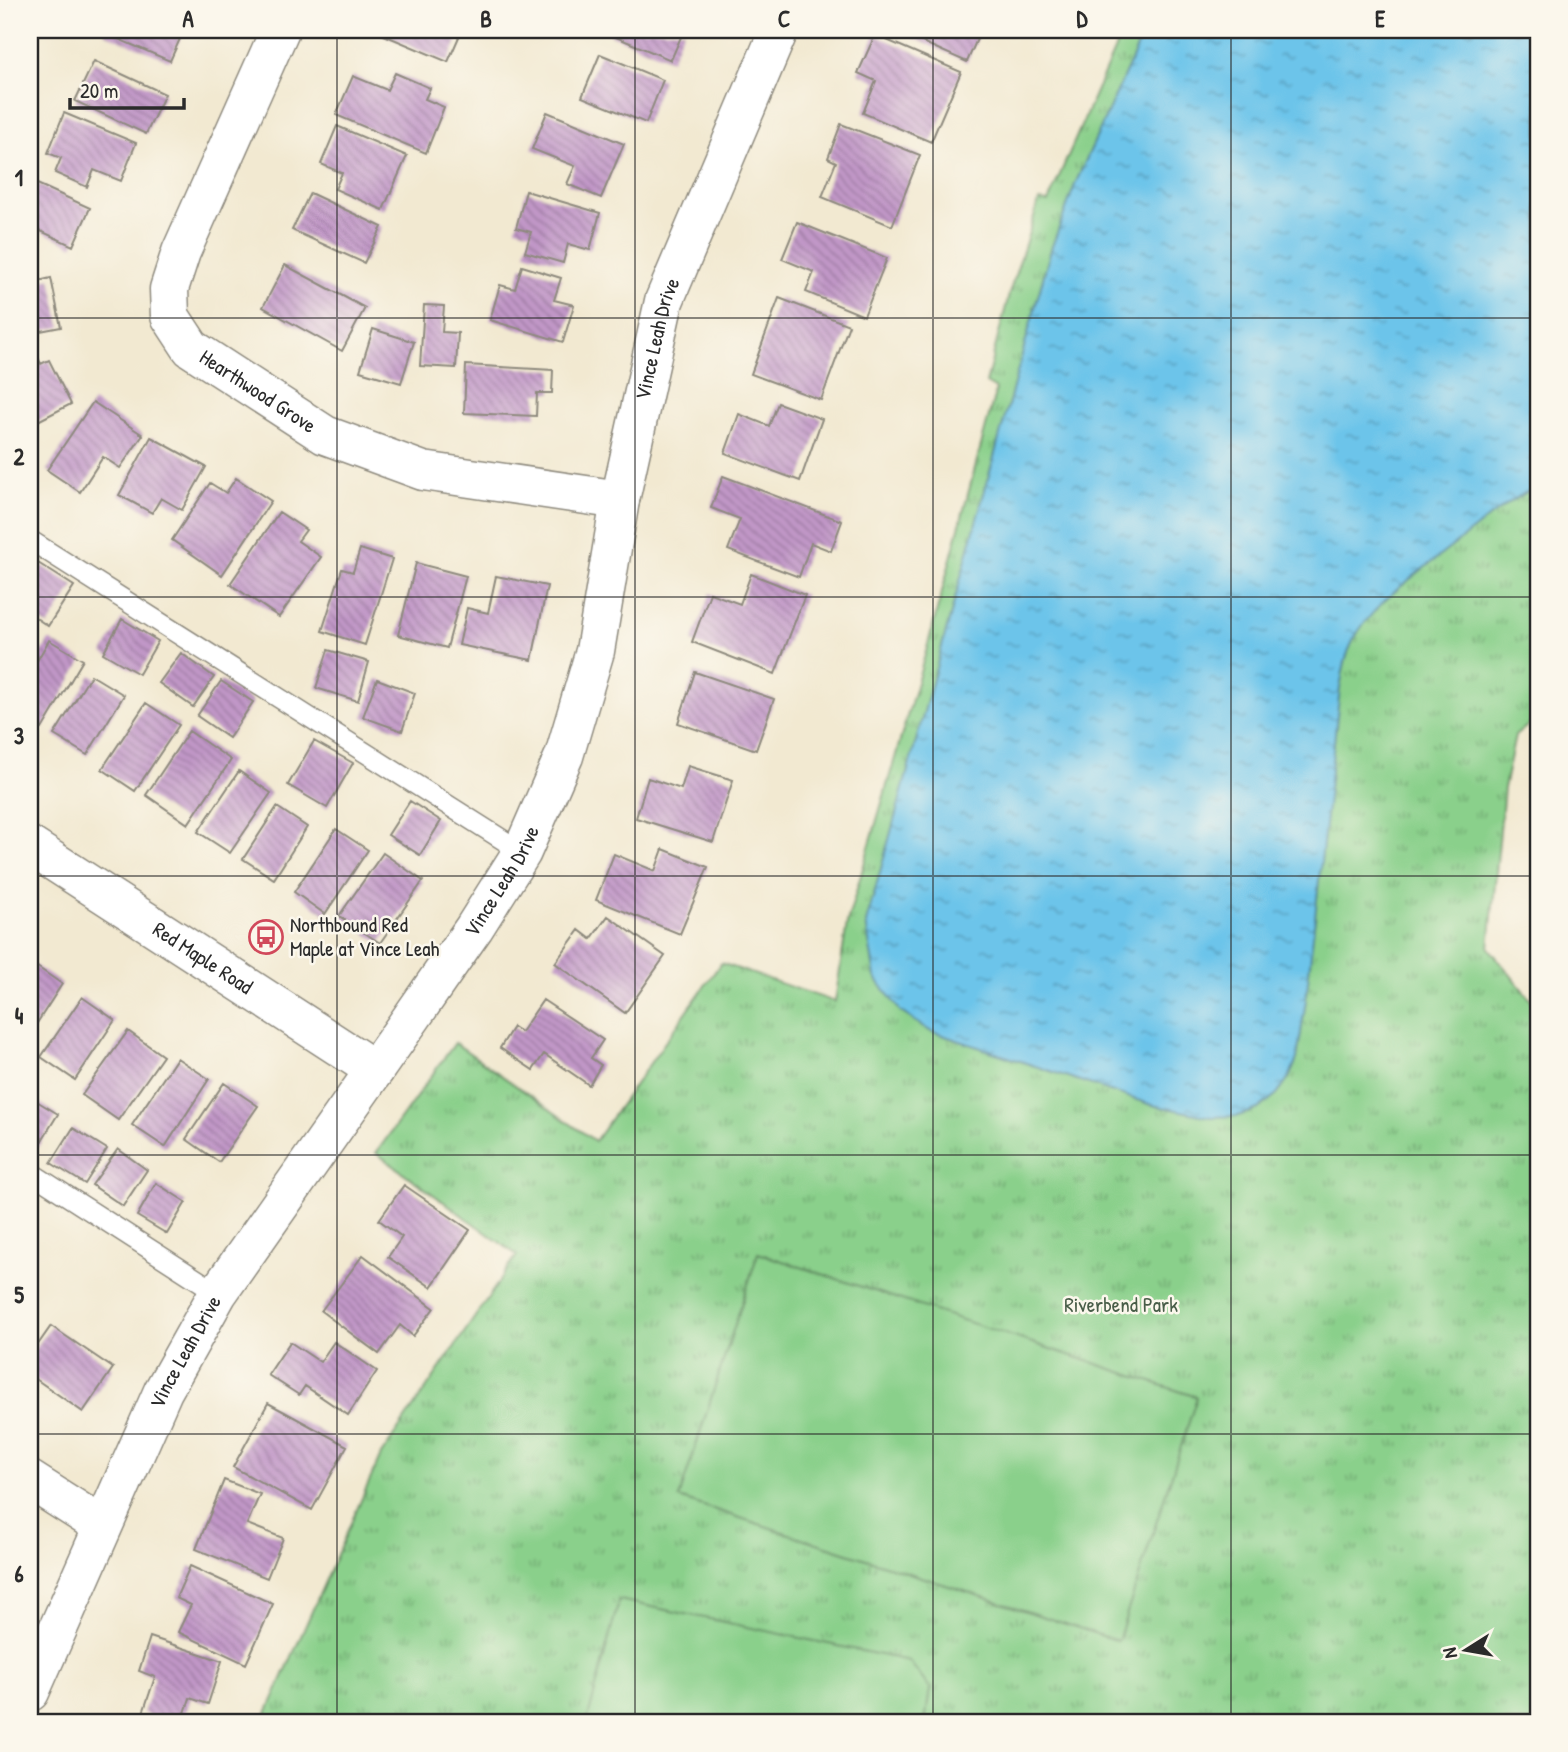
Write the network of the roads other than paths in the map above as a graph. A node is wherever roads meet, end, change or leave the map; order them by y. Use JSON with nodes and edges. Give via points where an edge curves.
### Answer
{"nodes":[{"id":1,"x":280,"y":30,"type":"edge"},
{"id":2,"x":779,"y":30,"type":"edge"},
{"id":3,"x":620,"y":500,"type":"junction"},
{"id":4,"x":30,"y":540,"type":"edge"},
{"id":5,"x":30,"y":846,"type":"edge"},
{"id":6,"x":522,"y":852,"type":"junction"},
{"id":7,"x":375,"y":1070,"type":"junction"},
{"id":8,"x":30,"y":1172,"type":"edge"},
{"id":9,"x":218,"y":1293,"type":"junction"},
{"id":10,"x":30,"y":1479,"type":"edge"},
{"id":11,"x":102,"y":1526,"type":"junction"},
{"id":12,"x":30,"y":1692,"type":"edge"}],
"edges":[{"from":1,"to":3,"type":"street","name":"Hearthwood Grove","via":[[181,252],[169,289],[170,316],[191,348],[325,435],[423,471]]},
{"from":2,"to":3,"type":"street","name":"Vince Leah Drive","via":[[664,301]]},
{"from":3,"to":6,"type":"street","name":"Vince Leah Drive","via":[[595,652],[564,755]]},
{"from":4,"to":6,"type":"lane"},
{"from":5,"to":7,"type":"street","name":"Red Maple Road"},
{"from":6,"to":7,"type":"street","name":"Vince Leah Drive"},
{"from":7,"to":9,"type":"street","name":"Vince Leah Drive"},
{"from":8,"to":9,"type":"lane"},
{"from":9,"to":11,"type":"street","name":"Vince Leah Drive","via":[[163,1391]]},
{"from":10,"to":11,"type":"street"},
{"from":11,"to":12,"type":"street","name":"Vince Leah Drive"}]}
